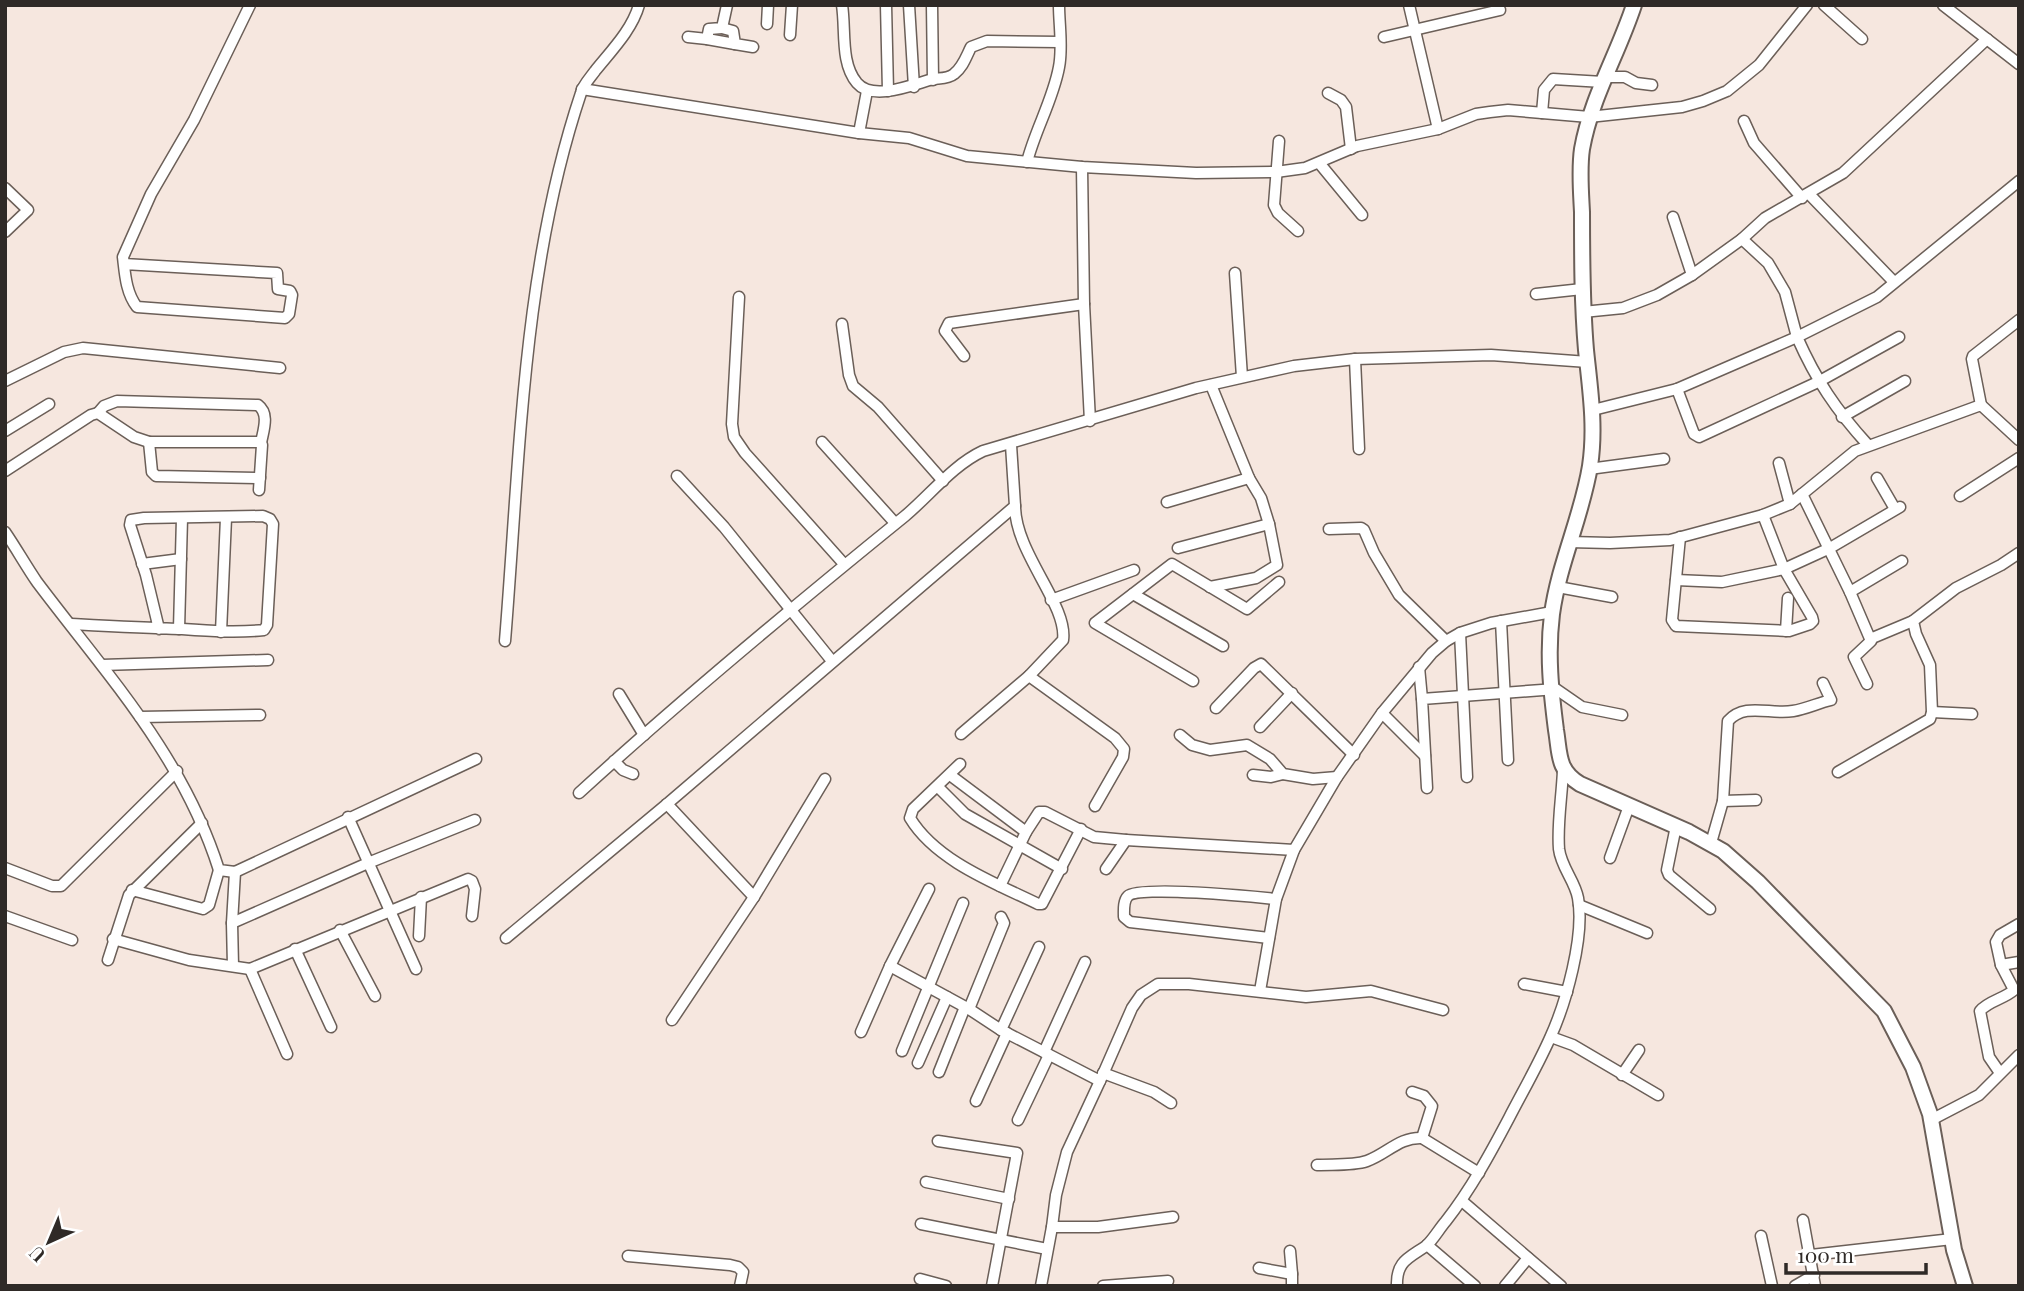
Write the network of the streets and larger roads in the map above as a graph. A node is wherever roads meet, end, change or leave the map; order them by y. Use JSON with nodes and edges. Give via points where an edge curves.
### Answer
{"nodes":[{"id":1,"x":250,"y":5,"type":"edge"},
{"id":2,"x":639,"y":5,"type":"edge"},
{"id":3,"x":727,"y":5,"type":"edge"},
{"id":4,"x":768,"y":5,"type":"edge"},
{"id":5,"x":792,"y":5,"type":"edge"},
{"id":6,"x":842,"y":5,"type":"edge"},
{"id":7,"x":886,"y":5,"type":"edge"},
{"id":8,"x":909,"y":5,"type":"edge"},
{"id":9,"x":932,"y":5,"type":"edge"},
{"id":10,"x":1059,"y":5,"type":"edge"},
{"id":11,"x":1409,"y":5,"type":"edge"},
{"id":12,"x":1634,"y":5,"type":"edge"},
{"id":13,"x":1807,"y":5,"type":"edge"},
{"id":14,"x":1824,"y":5,"type":"edge"},
{"id":15,"x":1943,"y":5,"type":"edge"},
{"id":16,"x":1500,"y":10,"type":"dead end"},
{"id":17,"x":767,"y":24,"type":"dead end"},
{"id":18,"x":722,"y":28,"type":"junction"},
{"id":19,"x":1415,"y":29,"type":"junction"},
{"id":20,"x":790,"y":35,"type":"dead end"},
{"id":21,"x":688,"y":37,"type":"dead end"},
{"id":22,"x":1384,"y":37,"type":"dead end"},
{"id":23,"x":707,"y":39,"type":"junction"},
{"id":24,"x":1862,"y":39,"type":"dead end"},
{"id":25,"x":1987,"y":39,"type":"junction"},
{"id":26,"x":1059,"y":42,"type":"junction"},
{"id":27,"x":735,"y":44,"type":"junction"},
{"id":28,"x":753,"y":47,"type":"dead end"},
{"id":29,"x":2019,"y":64,"type":"edge"},
{"id":30,"x":933,"y":80,"type":"junction"},
{"id":31,"x":1604,"y":80,"type":"junction"},
{"id":32,"x":1651,"y":85,"type":"dead end"},
{"id":33,"x":914,"y":87,"type":"junction"},
{"id":34,"x":582,"y":89,"type":"junction"},
{"id":35,"x":867,"y":91,"type":"junction"},
{"id":36,"x":888,"y":91,"type":"junction"},
{"id":37,"x":1328,"y":93,"type":"dead end"},
{"id":38,"x":1542,"y":113,"type":"junction"},
{"id":39,"x":1588,"y":117,"type":"junction"},
{"id":40,"x":1744,"y":121,"type":"dead end"},
{"id":41,"x":1438,"y":129,"type":"junction"},
{"id":42,"x":859,"y":133,"type":"junction"},
{"id":43,"x":1279,"y":141,"type":"dead end"},
{"id":44,"x":1351,"y":149,"type":"junction"},
{"id":45,"x":1027,"y":162,"type":"junction"},
{"id":46,"x":1320,"y":164,"type":"junction"},
{"id":47,"x":1082,"y":167,"type":"junction"},
{"id":48,"x":1276,"y":172,"type":"junction"},
{"id":49,"x":2019,"y":181,"type":"edge"},
{"id":50,"x":5,"y":188,"type":"edge"},
{"id":51,"x":1805,"y":196,"type":"junction"},
{"id":52,"x":1362,"y":215,"type":"dead end"},
{"id":53,"x":1673,"y":217,"type":"dead end"},
{"id":54,"x":1298,"y":231,"type":"dead end"},
{"id":55,"x":5,"y":232,"type":"edge"},
{"id":56,"x":1742,"y":239,"type":"junction"},
{"id":57,"x":124,"y":264,"type":"junction"},
{"id":58,"x":1235,"y":274,"type":"dead end"},
{"id":59,"x":1692,"y":275,"type":"junction"},
{"id":60,"x":1894,"y":282,"type":"junction"},
{"id":61,"x":1582,"y":289,"type":"junction"},
{"id":62,"x":1536,"y":293,"type":"dead end"},
{"id":63,"x":739,"y":297,"type":"dead end"},
{"id":64,"x":1084,"y":304,"type":"junction"},
{"id":65,"x":1583,"y":312,"type":"junction"},
{"id":66,"x":2019,"y":320,"type":"edge"},
{"id":67,"x":842,"y":324,"type":"dead end"},
{"id":68,"x":1797,"y":337,"type":"junction"},
{"id":69,"x":1899,"y":337,"type":"dead end"},
{"id":70,"x":964,"y":356,"type":"dead end"},
{"id":71,"x":1355,"y":359,"type":"junction"},
{"id":72,"x":1588,"y":362,"type":"junction"},
{"id":73,"x":280,"y":368,"type":"dead end"},
{"id":74,"x":1242,"y":377,"type":"junction"},
{"id":75,"x":5,"y":381,"type":"edge"},
{"id":76,"x":1905,"y":381,"type":"dead end"},
{"id":77,"x":1818,"y":382,"type":"junction"},
{"id":78,"x":1211,"y":385,"type":"junction"},
{"id":79,"x":1677,"y":388,"type":"junction"},
{"id":80,"x":49,"y":404,"type":"dead end"},
{"id":81,"x":1981,"y":405,"type":"junction"},
{"id":82,"x":1593,"y":410,"type":"junction"},
{"id":83,"x":98,"y":414,"type":"junction"},
{"id":84,"x":1842,"y":417,"type":"junction"},
{"id":85,"x":1090,"y":422,"type":"junction"},
{"id":86,"x":5,"y":431,"type":"edge"},
{"id":87,"x":2019,"y":440,"type":"edge"},
{"id":88,"x":149,"y":442,"type":"junction"},
{"id":89,"x":822,"y":442,"type":"dead end"},
{"id":90,"x":261,"y":443,"type":"junction"},
{"id":91,"x":1011,"y":445,"type":"junction"},
{"id":92,"x":1868,"y":445,"type":"junction"},
{"id":93,"x":1359,"y":449,"type":"dead end"},
{"id":94,"x":2019,"y":458,"type":"edge"},
{"id":95,"x":1664,"y":459,"type":"dead end"},
{"id":96,"x":1779,"y":463,"type":"dead end"},
{"id":97,"x":1589,"y":469,"type":"junction"},
{"id":98,"x":5,"y":471,"type":"edge"},
{"id":99,"x":677,"y":476,"type":"dead end"},
{"id":100,"x":260,"y":478,"type":"junction"},
{"id":101,"x":1249,"y":478,"type":"junction"},
{"id":102,"x":1877,"y":478,"type":"dead end"},
{"id":103,"x":943,"y":481,"type":"junction"},
{"id":104,"x":259,"y":489,"type":"dead end"},
{"id":105,"x":1802,"y":494,"type":"junction"},
{"id":106,"x":1960,"y":496,"type":"dead end"},
{"id":107,"x":1167,"y":502,"type":"dead end"},
{"id":108,"x":1790,"y":504,"type":"junction"},
{"id":109,"x":1015,"y":506,"type":"junction"},
{"id":110,"x":1763,"y":515,"type":"junction"},
{"id":111,"x":226,"y":517,"type":"junction"},
{"id":112,"x":182,"y":518,"type":"junction"},
{"id":113,"x":895,"y":523,"type":"junction"},
{"id":114,"x":1269,"y":524,"type":"junction"},
{"id":115,"x":1329,"y":529,"type":"dead end"},
{"id":116,"x":6,"y":537,"type":"edge"},
{"id":117,"x":1680,"y":537,"type":"junction"},
{"id":118,"x":1570,"y":542,"type":"junction"},
{"id":119,"x":1178,"y":548,"type":"dead end"},
{"id":120,"x":1830,"y":548,"type":"junction"},
{"id":121,"x":2019,"y":553,"type":"edge"},
{"id":122,"x":181,"y":559,"type":"junction"},
{"id":123,"x":1902,"y":561,"type":"dead end"},
{"id":124,"x":142,"y":564,"type":"junction"},
{"id":125,"x":844,"y":564,"type":"junction"},
{"id":126,"x":1784,"y":569,"type":"junction"},
{"id":127,"x":1134,"y":570,"type":"dead end"},
{"id":128,"x":1676,"y":580,"type":"junction"},
{"id":129,"x":1279,"y":582,"type":"dead end"},
{"id":130,"x":1209,"y":587,"type":"junction"},
{"id":131,"x":1559,"y":587,"type":"junction"},
{"id":132,"x":1850,"y":592,"type":"junction"},
{"id":133,"x":1133,"y":594,"type":"junction"},
{"id":134,"x":1612,"y":597,"type":"dead end"},
{"id":135,"x":1788,"y":598,"type":"dead end"},
{"id":136,"x":1051,"y":600,"type":"junction"},
{"id":137,"x":791,"y":609,"type":"junction"},
{"id":138,"x":1552,"y":612,"type":"junction"},
{"id":139,"x":1501,"y":621,"type":"junction"},
{"id":140,"x":1913,"y":621,"type":"junction"},
{"id":141,"x":71,"y":624,"type":"junction"},
{"id":142,"x":159,"y":629,"type":"junction"},
{"id":143,"x":179,"y":629,"type":"junction"},
{"id":144,"x":1786,"y":631,"type":"junction"},
{"id":145,"x":221,"y":632,"type":"junction"},
{"id":146,"x":1460,"y":634,"type":"junction"},
{"id":147,"x":1870,"y":639,"type":"junction"},
{"id":148,"x":505,"y":641,"type":"dead end"},
{"id":149,"x":1446,"y":641,"type":"junction"},
{"id":150,"x":1223,"y":646,"type":"dead end"},
{"id":151,"x":268,"y":660,"type":"dead end"},
{"id":152,"x":832,"y":661,"type":"junction"},
{"id":153,"x":102,"y":665,"type":"junction"},
{"id":154,"x":1419,"y":667,"type":"junction"},
{"id":155,"x":1029,"y":676,"type":"junction"},
{"id":156,"x":1193,"y":681,"type":"dead end"},
{"id":157,"x":1824,"y":683,"type":"dead end"},
{"id":158,"x":1867,"y":684,"type":"dead end"},
{"id":159,"x":1550,"y":690,"type":"junction"},
{"id":160,"x":1292,"y":693,"type":"junction"},
{"id":161,"x":619,"y":694,"type":"dead end"},
{"id":162,"x":1505,"y":695,"type":"junction"},
{"id":163,"x":1463,"y":697,"type":"junction"},
{"id":164,"x":1422,"y":699,"type":"junction"},
{"id":165,"x":1216,"y":708,"type":"dead end"},
{"id":166,"x":1933,"y":712,"type":"junction"},
{"id":167,"x":1382,"y":713,"type":"junction"},
{"id":168,"x":1972,"y":714,"type":"dead end"},
{"id":169,"x":260,"y":715,"type":"dead end"},
{"id":170,"x":1622,"y":715,"type":"dead end"},
{"id":171,"x":140,"y":717,"type":"junction"},
{"id":172,"x":1259,"y":727,"type":"dead end"},
{"id":173,"x":961,"y":734,"type":"dead end"},
{"id":174,"x":644,"y":735,"type":"junction"},
{"id":175,"x":1180,"y":735,"type":"dead end"},
{"id":176,"x":1354,"y":755,"type":"junction"},
{"id":177,"x":1425,"y":756,"type":"junction"},
{"id":178,"x":476,"y":759,"type":"dead end"},
{"id":179,"x":1508,"y":760,"type":"dead end"},
{"id":180,"x":614,"y":761,"type":"junction"},
{"id":181,"x":960,"y":764,"type":"dead end"},
{"id":182,"x":1563,"y":770,"type":"junction"},
{"id":183,"x":177,"y":771,"type":"junction"},
{"id":184,"x":1838,"y":772,"type":"dead end"},
{"id":185,"x":633,"y":774,"type":"dead end"},
{"id":186,"x":1283,"y":774,"type":"junction"},
{"id":187,"x":950,"y":775,"type":"junction"},
{"id":188,"x":1253,"y":775,"type":"dead end"},
{"id":189,"x":1337,"y":777,"type":"junction"},
{"id":190,"x":1467,"y":777,"type":"dead end"},
{"id":191,"x":825,"y":779,"type":"dead end"},
{"id":192,"x":938,"y":787,"type":"junction"},
{"id":193,"x":1427,"y":788,"type":"dead end"},
{"id":194,"x":579,"y":793,"type":"dead end"},
{"id":195,"x":1756,"y":800,"type":"dead end"},
{"id":196,"x":1723,"y":801,"type":"junction"},
{"id":197,"x":667,"y":804,"type":"junction"},
{"id":198,"x":1094,"y":806,"type":"dead end"},
{"id":199,"x":1629,"y":806,"type":"junction"},
{"id":200,"x":348,"y":817,"type":"junction"},
{"id":201,"x":475,"y":820,"type":"dead end"},
{"id":202,"x":202,"y":823,"type":"junction"},
{"id":203,"x":1676,"y":826,"type":"junction"},
{"id":204,"x":1081,"y":830,"type":"junction"},
{"id":205,"x":1026,"y":832,"type":"junction"},
{"id":206,"x":1126,"y":841,"type":"junction"},
{"id":207,"x":1712,"y":843,"type":"junction"},
{"id":208,"x":1021,"y":844,"type":"junction"},
{"id":209,"x":1294,"y":850,"type":"junction"},
{"id":210,"x":1610,"y":858,"type":"dead end"},
{"id":211,"x":368,"y":863,"type":"junction"},
{"id":212,"x":5,"y":868,"type":"edge"},
{"id":213,"x":1062,"y":869,"type":"junction"},
{"id":214,"x":1106,"y":869,"type":"dead end"},
{"id":215,"x":219,"y":870,"type":"junction"},
{"id":216,"x":235,"y":872,"type":"junction"},
{"id":217,"x":1000,"y":886,"type":"junction"},
{"id":218,"x":929,"y":889,"type":"dead end"},
{"id":219,"x":132,"y":890,"type":"junction"},
{"id":220,"x":421,"y":897,"type":"junction"},
{"id":221,"x":754,"y":897,"type":"junction"},
{"id":222,"x":1276,"y":899,"type":"junction"},
{"id":223,"x":963,"y":902,"type":"dead end"},
{"id":224,"x":1579,"y":905,"type":"junction"},
{"id":225,"x":1710,"y":909,"type":"dead end"},
{"id":226,"x":389,"y":910,"type":"junction"},
{"id":227,"x":5,"y":916,"type":"edge"},
{"id":228,"x":472,"y":916,"type":"dead end"},
{"id":229,"x":1001,"y":917,"type":"dead end"},
{"id":230,"x":232,"y":923,"type":"junction"},
{"id":231,"x":2019,"y":924,"type":"edge"},
{"id":232,"x":340,"y":930,"type":"junction"},
{"id":233,"x":1647,"y":933,"type":"dead end"},
{"id":234,"x":419,"y":936,"type":"dead end"},
{"id":235,"x":506,"y":938,"type":"dead end"},
{"id":236,"x":113,"y":939,"type":"junction"},
{"id":237,"x":1269,"y":939,"type":"junction"},
{"id":238,"x":72,"y":940,"type":"dead end"},
{"id":239,"x":1039,"y":947,"type":"dead end"},
{"id":240,"x":295,"y":949,"type":"junction"},
{"id":241,"x":108,"y":960,"type":"dead end"},
{"id":242,"x":1084,"y":962,"type":"dead end"},
{"id":243,"x":2019,"y":962,"type":"edge"},
{"id":244,"x":2001,"y":965,"type":"junction"},
{"id":245,"x":233,"y":966,"type":"junction"},
{"id":246,"x":890,"y":966,"type":"junction"},
{"id":247,"x":250,"y":969,"type":"junction"},
{"id":248,"x":416,"y":969,"type":"dead end"},
{"id":249,"x":1524,"y":984,"type":"dead end"},
{"id":250,"x":927,"y":987,"type":"junction"},
{"id":251,"x":1260,"y":991,"type":"junction"},
{"id":252,"x":1567,"y":992,"type":"junction"},
{"id":253,"x":2016,"y":994,"type":"edge"},
{"id":254,"x":375,"y":996,"type":"dead end"},
{"id":255,"x":947,"y":997,"type":"junction"},
{"id":256,"x":967,"y":1008,"type":"junction"},
{"id":257,"x":1443,"y":1010,"type":"dead end"},
{"id":258,"x":672,"y":1020,"type":"dead end"},
{"id":259,"x":331,"y":1027,"type":"dead end"},
{"id":260,"x":1004,"y":1031,"type":"junction"},
{"id":261,"x":861,"y":1032,"type":"dead end"},
{"id":262,"x":1551,"y":1037,"type":"junction"},
{"id":263,"x":1640,"y":1050,"type":"dead end"},
{"id":264,"x":902,"y":1051,"type":"dead end"},
{"id":265,"x":287,"y":1054,"type":"dead end"},
{"id":266,"x":1046,"y":1054,"type":"junction"},
{"id":267,"x":2019,"y":1055,"type":"edge"},
{"id":268,"x":918,"y":1063,"type":"dead end"},
{"id":269,"x":939,"y":1072,"type":"dead end"},
{"id":270,"x":2000,"y":1073,"type":"junction"},
{"id":271,"x":1622,"y":1075,"type":"junction"},
{"id":272,"x":1102,"y":1077,"type":"junction"},
{"id":273,"x":1412,"y":1092,"type":"dead end"},
{"id":274,"x":1658,"y":1095,"type":"dead end"},
{"id":275,"x":975,"y":1101,"type":"dead end"},
{"id":276,"x":1171,"y":1103,"type":"dead end"},
{"id":277,"x":1018,"y":1120,"type":"dead end"},
{"id":278,"x":1931,"y":1120,"type":"junction"},
{"id":279,"x":1422,"y":1138,"type":"junction"},
{"id":280,"x":938,"y":1141,"type":"dead end"},
{"id":281,"x":1317,"y":1165,"type":"dead end"},
{"id":282,"x":1479,"y":1173,"type":"junction"},
{"id":283,"x":926,"y":1182,"type":"dead end"},
{"id":284,"x":1009,"y":1199,"type":"junction"},
{"id":285,"x":1461,"y":1201,"type":"junction"},
{"id":286,"x":1173,"y":1217,"type":"dead end"},
{"id":287,"x":1803,"y":1220,"type":"dead end"},
{"id":288,"x":921,"y":1224,"type":"dead end"},
{"id":289,"x":1052,"y":1227,"type":"junction"},
{"id":290,"x":1761,"y":1236,"type":"dead end"},
{"id":291,"x":1952,"y":1239,"type":"junction"},
{"id":292,"x":1001,"y":1240,"type":"junction"},
{"id":293,"x":1427,"y":1245,"type":"junction"},
{"id":294,"x":1047,"y":1249,"type":"junction"},
{"id":295,"x":1290,"y":1251,"type":"dead end"},
{"id":296,"x":1811,"y":1255,"type":"junction"},
{"id":297,"x":628,"y":1256,"type":"dead end"},
{"id":298,"x":1528,"y":1258,"type":"junction"},
{"id":299,"x":1259,"y":1268,"type":"dead end"},
{"id":300,"x":1292,"y":1274,"type":"junction"},
{"id":301,"x":920,"y":1279,"type":"dead end"},
{"id":302,"x":1168,"y":1281,"type":"dead end"},
{"id":303,"x":1815,"y":1281,"type":"edge"},
{"id":304,"x":740,"y":1286,"type":"edge"},
{"id":305,"x":946,"y":1286,"type":"edge"},
{"id":306,"x":992,"y":1286,"type":"edge"},
{"id":307,"x":1041,"y":1286,"type":"edge"},
{"id":308,"x":1103,"y":1286,"type":"edge"},
{"id":309,"x":1292,"y":1286,"type":"edge"},
{"id":310,"x":1396,"y":1286,"type":"edge"},
{"id":311,"x":1475,"y":1286,"type":"edge"},
{"id":312,"x":1505,"y":1286,"type":"edge"},
{"id":313,"x":1561,"y":1286,"type":"edge"},
{"id":314,"x":1772,"y":1286,"type":"edge"},
{"id":315,"x":1796,"y":1286,"type":"edge"},
{"id":316,"x":1965,"y":1286,"type":"edge"}],
"edges":[{"from":1,"to":57,"type":"street","via":[[194,120],[151,194],[129,240]]},
{"from":2,"to":34,"type":"street","via":[[632,22]]},
{"from":3,"to":18,"type":"street"},
{"from":4,"to":17,"type":"street"},
{"from":5,"to":20,"type":"street"},
{"from":6,"to":35,"type":"street","via":[[851,75]]},
{"from":7,"to":36,"type":"street"},
{"from":8,"to":33,"type":"street"},
{"from":9,"to":30,"type":"street"},
{"from":10,"to":26,"type":"street"},
{"from":11,"to":19,"type":"street"},
{"from":12,"to":31,"type":"street"},
{"from":13,"to":39,"type":"street","via":[[1759,65],[1727,91],[1682,107]]},
{"from":14,"to":24,"type":"street"},
{"from":15,"to":25,"type":"street"},
{"from":16,"to":19,"type":"street"},
{"from":18,"to":23,"type":"street","via":[[709,29]]},
{"from":18,"to":27,"type":"street","via":[[733,31]]},
{"from":19,"to":22,"type":"street"},
{"from":19,"to":41,"type":"street"},
{"from":21,"to":23,"type":"street"},
{"from":23,"to":27,"type":"street"},
{"from":25,"to":29,"type":"street"},
{"from":25,"to":51,"type":"street","via":[[1843,173]]},
{"from":26,"to":30,"type":"street","via":[[987,41],[971,47],[951,77]]},
{"from":26,"to":45,"type":"street","via":[[1059,71]]},
{"from":27,"to":28,"type":"street"},
{"from":30,"to":33,"type":"street"},
{"from":31,"to":32,"type":"street","via":[[1625,77]]},
{"from":31,"to":38,"type":"street","via":[[1553,79],[1544,90]]},
{"from":31,"to":39,"type":"street"},
{"from":33,"to":36,"type":"street"},
{"from":34,"to":42,"type":"street"},
{"from":34,"to":148,"type":"street","via":[[559,170],[528,345]]},
{"from":35,"to":36,"type":"street"},
{"from":35,"to":42,"type":"street"},
{"from":37,"to":44,"type":"street","via":[[1346,107]]},
{"from":38,"to":39,"type":"street"},
{"from":38,"to":41,"type":"street","via":[[1508,110],[1476,114]]},
{"from":39,"to":61,"type":"street","via":[[1581,153]]},
{"from":40,"to":51,"type":"street","via":[[1754,143]]},
{"from":41,"to":44,"type":"street"},
{"from":42,"to":45,"type":"street","via":[[909,138],[967,156]]},
{"from":43,"to":48,"type":"street"},
{"from":44,"to":46,"type":"street"},
{"from":45,"to":47,"type":"street"},
{"from":46,"to":48,"type":"street"},
{"from":46,"to":52,"type":"street"},
{"from":47,"to":48,"type":"street"},
{"from":47,"to":64,"type":"street"},
{"from":48,"to":54,"type":"street","via":[[1274,205]]},
{"from":49,"to":60,"type":"street"},
{"from":50,"to":55,"type":"street","via":[[28,210]]},
{"from":51,"to":56,"type":"street","via":[[1765,218]]},
{"from":51,"to":60,"type":"street"},
{"from":53,"to":59,"type":"street"},
{"from":56,"to":59,"type":"street"},
{"from":56,"to":68,"type":"street","via":[[1768,263],[1786,292]]},
{"from":57,"to":57,"type":"street","via":[[137,307],[285,318],[289,314],[292,295],[278,289],[276,274]]},
{"from":58,"to":74,"type":"street"},
{"from":59,"to":65,"type":"street","via":[[1643,302]]},
{"from":60,"to":68,"type":"street","via":[[1877,297]]},
{"from":61,"to":62,"type":"street"},
{"from":61,"to":65,"type":"street"},
{"from":63,"to":125,"type":"street","via":[[734,437]]},
{"from":64,"to":70,"type":"street","via":[[949,323],[945,331]]},
{"from":64,"to":85,"type":"street"},
{"from":65,"to":72,"type":"street"},
{"from":66,"to":81,"type":"street","via":[[1973,356]]},
{"from":67,"to":103,"type":"street","via":[[853,386],[878,407]]},
{"from":68,"to":77,"type":"street"},
{"from":68,"to":79,"type":"street"},
{"from":69,"to":77,"type":"street"},
{"from":71,"to":72,"type":"street","via":[[1491,355]]},
{"from":71,"to":74,"type":"street"},
{"from":71,"to":93,"type":"street"},
{"from":72,"to":82,"type":"street"},
{"from":73,"to":75,"type":"street","via":[[83,348],[64,352]]},
{"from":74,"to":78,"type":"street"},
{"from":76,"to":84,"type":"street"},
{"from":77,"to":79,"type":"street","via":[[1699,438]]},
{"from":77,"to":84,"type":"street"},
{"from":78,"to":85,"type":"street"},
{"from":78,"to":101,"type":"street"},
{"from":79,"to":82,"type":"street"},
{"from":80,"to":86,"type":"street"},
{"from":81,"to":87,"type":"street"},
{"from":81,"to":92,"type":"street"},
{"from":82,"to":97,"type":"street"},
{"from":83,"to":88,"type":"street"},
{"from":83,"to":90,"type":"street","via":[[117,401],[258,405],[265,417]]},
{"from":83,"to":98,"type":"street"},
{"from":84,"to":92,"type":"street"},
{"from":85,"to":91,"type":"street"},
{"from":88,"to":90,"type":"street"},
{"from":88,"to":100,"type":"street","via":[[156,476]]},
{"from":89,"to":113,"type":"street"},
{"from":90,"to":100,"type":"street"},
{"from":91,"to":103,"type":"street","via":[[975,455]]},
{"from":91,"to":109,"type":"street"},
{"from":92,"to":105,"type":"street"},
{"from":94,"to":106,"type":"street"},
{"from":95,"to":97,"type":"street"},
{"from":96,"to":108,"type":"street"},
{"from":97,"to":118,"type":"street"},
{"from":99,"to":137,"type":"street"},
{"from":100,"to":104,"type":"street"},
{"from":101,"to":107,"type":"street"},
{"from":101,"to":114,"type":"street"},
{"from":102,"to":120,"type":"street","via":[[1898,508]]},
{"from":103,"to":113,"type":"street"},
{"from":105,"to":108,"type":"street"},
{"from":105,"to":120,"type":"street"},
{"from":108,"to":110,"type":"street"},
{"from":109,"to":136,"type":"street","via":[[1022,543]]},
{"from":109,"to":152,"type":"street"},
{"from":110,"to":117,"type":"street"},
{"from":110,"to":126,"type":"street"},
{"from":111,"to":112,"type":"street"},
{"from":111,"to":145,"type":"street"},
{"from":111,"to":145,"type":"street","via":[[266,516],[273,524],[267,627]]},
{"from":112,"to":122,"type":"street"},
{"from":112,"to":124,"type":"street","via":[[130,521]]},
{"from":113,"to":125,"type":"street"},
{"from":114,"to":119,"type":"street"},
{"from":114,"to":130,"type":"street","via":[[1277,565],[1256,578]]},
{"from":115,"to":149,"type":"street","via":[[1364,530],[1399,595]]},
{"from":116,"to":141,"type":"street"},
{"from":117,"to":118,"type":"street"},
{"from":117,"to":128,"type":"street"},
{"from":118,"to":131,"type":"street"},
{"from":120,"to":126,"type":"street"},
{"from":120,"to":132,"type":"street"},
{"from":121,"to":140,"type":"street","via":[[1956,588]]},
{"from":122,"to":124,"type":"street"},
{"from":122,"to":143,"type":"street"},
{"from":123,"to":132,"type":"street"},
{"from":124,"to":142,"type":"street"},
{"from":125,"to":137,"type":"street"},
{"from":126,"to":128,"type":"street","via":[[1722,582]]},
{"from":126,"to":144,"type":"street","via":[[1813,621]]},
{"from":127,"to":136,"type":"street"},
{"from":128,"to":144,"type":"street","via":[[1672,620],[1676,626]]},
{"from":129,"to":130,"type":"street","via":[[1247,609]]},
{"from":130,"to":133,"type":"street","via":[[1172,564]]},
{"from":131,"to":134,"type":"street"},
{"from":131,"to":138,"type":"street"},
{"from":132,"to":147,"type":"street"},
{"from":133,"to":150,"type":"street"},
{"from":133,"to":156,"type":"street","via":[[1095,623]]},
{"from":135,"to":144,"type":"street"},
{"from":136,"to":155,"type":"street","via":[[1063,640]]},
{"from":137,"to":152,"type":"street"},
{"from":137,"to":174,"type":"street"},
{"from":138,"to":139,"type":"street"},
{"from":138,"to":159,"type":"street"},
{"from":139,"to":146,"type":"street"},
{"from":139,"to":162,"type":"street"},
{"from":140,"to":147,"type":"street"},
{"from":140,"to":166,"type":"street","via":[[1930,665]]},
{"from":141,"to":142,"type":"street"},
{"from":141,"to":153,"type":"street"},
{"from":142,"to":143,"type":"street"},
{"from":143,"to":145,"type":"street"},
{"from":146,"to":149,"type":"street"},
{"from":146,"to":163,"type":"street"},
{"from":147,"to":158,"type":"street","via":[[1854,657]]},
{"from":149,"to":154,"type":"street"},
{"from":151,"to":153,"type":"street"},
{"from":152,"to":197,"type":"street"},
{"from":153,"to":171,"type":"street"},
{"from":154,"to":164,"type":"street"},
{"from":154,"to":167,"type":"street"},
{"from":155,"to":173,"type":"street"},
{"from":155,"to":198,"type":"street","via":[[1122,746],[1123,757]]},
{"from":157,"to":196,"type":"street","via":[[1831,699],[1793,712],[1747,710],[1730,719]]},
{"from":159,"to":162,"type":"street"},
{"from":159,"to":170,"type":"street","via":[[1562,692],[1582,707]]},
{"from":159,"to":182,"type":"street"},
{"from":160,"to":165,"type":"street","via":[[1258,664]]},
{"from":160,"to":172,"type":"street"},
{"from":160,"to":176,"type":"street"},
{"from":161,"to":174,"type":"street"},
{"from":162,"to":163,"type":"street"},
{"from":162,"to":179,"type":"street"},
{"from":163,"to":164,"type":"street"},
{"from":163,"to":190,"type":"street"},
{"from":164,"to":177,"type":"street"},
{"from":166,"to":168,"type":"street"},
{"from":166,"to":184,"type":"street","via":[[1930,719]]},
{"from":167,"to":176,"type":"street"},
{"from":167,"to":177,"type":"street"},
{"from":169,"to":171,"type":"street"},
{"from":171,"to":183,"type":"street"},
{"from":174,"to":180,"type":"street"},
{"from":175,"to":186,"type":"street","via":[[1192,745],[1210,750],[1247,745],[1270,759]]},
{"from":176,"to":189,"type":"street"},
{"from":177,"to":193,"type":"street"},
{"from":178,"to":200,"type":"street"},
{"from":180,"to":185,"type":"street"},
{"from":180,"to":194,"type":"street"},
{"from":181,"to":187,"type":"street"},
{"from":182,"to":199,"type":"street","via":[[1580,784]]},
{"from":182,"to":224,"type":"street","via":[[1559,847]]},
{"from":183,"to":202,"type":"street"},
{"from":183,"to":212,"type":"street","via":[[61,886]]},
{"from":186,"to":188,"type":"street"},
{"from":186,"to":189,"type":"street"},
{"from":187,"to":192,"type":"street"},
{"from":187,"to":205,"type":"street"},
{"from":189,"to":209,"type":"street"},
{"from":191,"to":221,"type":"street"},
{"from":192,"to":208,"type":"street","via":[[965,814]]},
{"from":192,"to":217,"type":"street","via":[[913,809],[912,822],[944,853]]},
{"from":195,"to":196,"type":"street"},
{"from":196,"to":207,"type":"street"},
{"from":197,"to":221,"type":"street"},
{"from":197,"to":235,"type":"street"},
{"from":199,"to":203,"type":"street"},
{"from":199,"to":210,"type":"street"},
{"from":200,"to":211,"type":"street"},
{"from":200,"to":216,"type":"street"},
{"from":201,"to":211,"type":"street"},
{"from":202,"to":215,"type":"street"},
{"from":202,"to":219,"type":"street"},
{"from":203,"to":207,"type":"street"},
{"from":203,"to":225,"type":"street","via":[[1669,875]]},
{"from":204,"to":205,"type":"street","via":[[1041,811]]},
{"from":204,"to":206,"type":"street"},
{"from":204,"to":213,"type":"street"},
{"from":205,"to":208,"type":"street"},
{"from":206,"to":209,"type":"street"},
{"from":206,"to":214,"type":"street"},
{"from":207,"to":278,"type":"street","via":[[1758,882],[1868,992],[1896,1033]]},
{"from":208,"to":213,"type":"street"},
{"from":208,"to":217,"type":"street"},
{"from":209,"to":222,"type":"street"},
{"from":211,"to":226,"type":"street"},
{"from":211,"to":230,"type":"street"},
{"from":213,"to":217,"type":"street","via":[[1041,904]]},
{"from":215,"to":216,"type":"street"},
{"from":215,"to":219,"type":"street","via":[[209,905],[203,909]]},
{"from":216,"to":230,"type":"street"},
{"from":218,"to":246,"type":"street"},
{"from":219,"to":236,"type":"street"},
{"from":220,"to":226,"type":"street"},
{"from":220,"to":228,"type":"street","via":[[468,879],[475,888]]},
{"from":220,"to":234,"type":"street"},
{"from":221,"to":258,"type":"street"},
{"from":222,"to":237,"type":"street"},
{"from":222,"to":237,"type":"street","via":[[1152,892],[1130,894],[1124,906],[1130,922]]},
{"from":223,"to":250,"type":"street"},
{"from":224,"to":233,"type":"street"},
{"from":224,"to":252,"type":"street"},
{"from":226,"to":232,"type":"street"},
{"from":226,"to":248,"type":"street"},
{"from":227,"to":238,"type":"street"},
{"from":229,"to":256,"type":"street","via":[[1004,923]]},
{"from":230,"to":245,"type":"street"},
{"from":231,"to":244,"type":"street","via":[[1997,939]]},
{"from":232,"to":240,"type":"street"},
{"from":232,"to":254,"type":"street"},
{"from":236,"to":241,"type":"street"},
{"from":236,"to":245,"type":"street","via":[[188,960]]},
{"from":237,"to":251,"type":"street"},
{"from":239,"to":260,"type":"street"},
{"from":240,"to":247,"type":"street"},
{"from":240,"to":259,"type":"street"},
{"from":242,"to":266,"type":"street"},
{"from":243,"to":244,"type":"street"},
{"from":244,"to":253,"type":"street"},
{"from":245,"to":247,"type":"street"},
{"from":246,"to":250,"type":"street"},
{"from":246,"to":261,"type":"street"},
{"from":247,"to":265,"type":"street"},
{"from":249,"to":252,"type":"street"},
{"from":250,"to":255,"type":"street"},
{"from":250,"to":264,"type":"street"},
{"from":251,"to":257,"type":"street","via":[[1306,997],[1371,991]]},
{"from":251,"to":272,"type":"street","via":[[1170,982],[1152,986],[1132,1009]]},
{"from":252,"to":262,"type":"street"},
{"from":253,"to":270,"type":"street","via":[[1980,1011],[1989,1057]]},
{"from":255,"to":256,"type":"street"},
{"from":255,"to":268,"type":"street"},
{"from":256,"to":260,"type":"street"},
{"from":256,"to":269,"type":"street"},
{"from":260,"to":266,"type":"street"},
{"from":260,"to":275,"type":"street"},
{"from":262,"to":271,"type":"street"},
{"from":262,"to":282,"type":"street"},
{"from":263,"to":271,"type":"street"},
{"from":266,"to":272,"type":"street"},
{"from":266,"to":277,"type":"street"},
{"from":267,"to":270,"type":"street"},
{"from":270,"to":278,"type":"street","via":[[1979,1096]]},
{"from":271,"to":274,"type":"street"},
{"from":272,"to":276,"type":"street","via":[[1159,1094]]},
{"from":272,"to":289,"type":"street","via":[[1067,1152]]},
{"from":273,"to":279,"type":"street","via":[[1424,1096],[1432,1107]]},
{"from":278,"to":291,"type":"street"},
{"from":279,"to":281,"type":"street","via":[[1399,1142],[1363,1163]]},
{"from":279,"to":282,"type":"street"},
{"from":280,"to":284,"type":"street","via":[[1017,1153]]},
{"from":282,"to":285,"type":"street"},
{"from":283,"to":284,"type":"street"},
{"from":284,"to":292,"type":"street"},
{"from":285,"to":293,"type":"street"},
{"from":285,"to":298,"type":"street"},
{"from":286,"to":289,"type":"street","via":[[1098,1227]]},
{"from":287,"to":296,"type":"street"},
{"from":288,"to":292,"type":"street"},
{"from":289,"to":294,"type":"street"},
{"from":290,"to":314,"type":"street"},
{"from":291,"to":296,"type":"street"},
{"from":291,"to":316,"type":"street"},
{"from":292,"to":294,"type":"street"},
{"from":292,"to":306,"type":"street"},
{"from":293,"to":310,"type":"street","via":[[1410,1254],[1397,1274]]},
{"from":293,"to":311,"type":"street"},
{"from":294,"to":307,"type":"street"},
{"from":295,"to":300,"type":"street"},
{"from":296,"to":303,"type":"street"},
{"from":297,"to":304,"type":"street","via":[[730,1265],[743,1272]]},
{"from":298,"to":312,"type":"street"},
{"from":298,"to":313,"type":"street"},
{"from":299,"to":300,"type":"street"},
{"from":300,"to":309,"type":"street"},
{"from":301,"to":305,"type":"street"},
{"from":302,"to":308,"type":"street"},
{"from":303,"to":315,"type":"street"}]}
